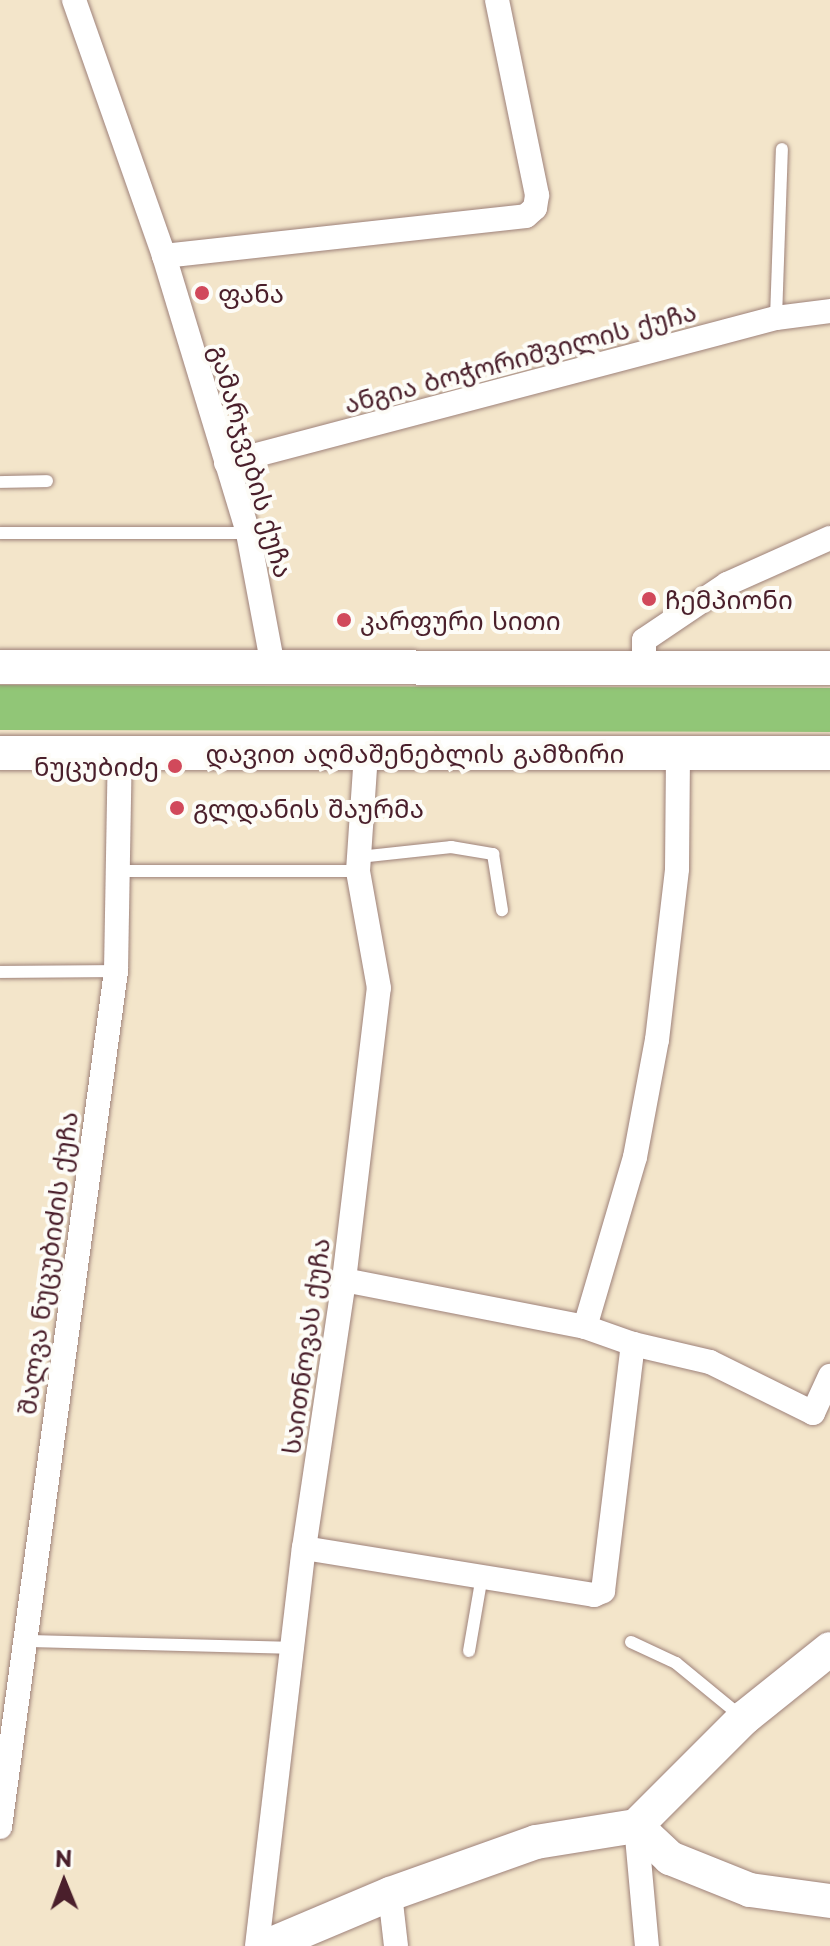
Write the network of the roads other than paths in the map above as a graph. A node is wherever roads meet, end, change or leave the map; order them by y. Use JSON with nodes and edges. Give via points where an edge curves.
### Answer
{"nodes":[{"id":1,"x":74,"y":0,"type":"edge"},
{"id":2,"x":497,"y":0,"type":"edge"},
{"id":3,"x":782,"y":149,"type":"dead end"},
{"id":4,"x":164,"y":256,"type":"junction"},
{"id":5,"x":830,"y":311,"type":"edge"},
{"id":6,"x":776,"y":318,"type":"junction"},
{"id":7,"x":226,"y":463,"type":"junction"},
{"id":8,"x":47,"y":481,"type":"dead end"},
{"id":9,"x":0,"y":482,"type":"edge"},
{"id":10,"x":0,"y":533,"type":"edge"},
{"id":11,"x":248,"y":533,"type":"junction"},
{"id":12,"x":830,"y":538,"type":"edge"},
{"id":13,"x":0,"y":667,"type":"edge"},
{"id":14,"x":273,"y":667,"type":"junction"},
{"id":15,"x":644,"y":668,"type":"junction"},
{"id":16,"x":830,"y":668,"type":"edge"},
{"id":17,"x":120,"y":752,"type":"junction"},
{"id":18,"x":0,"y":753,"type":"edge"},
{"id":19,"x":366,"y":753,"type":"junction"},
{"id":20,"x":678,"y":753,"type":"junction"},
{"id":21,"x":830,"y":753,"type":"edge"},
{"id":22,"x":358,"y":864,"type":"junction"},
{"id":23,"x":116,"y":871,"type":"junction"},
{"id":24,"x":502,"y":910,"type":"dead end"},
{"id":25,"x":116,"y":971,"type":"junction"},
{"id":26,"x":0,"y":972,"type":"edge"},
{"id":27,"x":344,"y":1280,"type":"junction"},
{"id":28,"x":585,"y":1327,"type":"junction"},
{"id":29,"x":633,"y":1344,"type":"junction"},
{"id":30,"x":830,"y":1376,"type":"edge"},
{"id":31,"x":304,"y":1548,"type":"junction"},
{"id":32,"x":482,"y":1576,"type":"junction"},
{"id":33,"x":26,"y":1641,"type":"junction"},
{"id":34,"x":631,"y":1642,"type":"dead end"},
{"id":35,"x":291,"y":1648,"type":"junction"},
{"id":36,"x":830,"y":1649,"type":"edge"},
{"id":37,"x":469,"y":1651,"type":"dead end"},
{"id":38,"x":744,"y":1718,"type":"junction"},
{"id":39,"x":636,"y":1826,"type":"junction"},
{"id":40,"x":0,"y":1827,"type":"edge"},
{"id":41,"x":390,"y":1894,"type":"junction"},
{"id":42,"x":830,"y":1901,"type":"edge"},
{"id":43,"x":257,"y":1946,"type":"edge"},
{"id":44,"x":267,"y":1946,"type":"edge"},
{"id":45,"x":396,"y":1946,"type":"edge"},
{"id":46,"x":647,"y":1946,"type":"edge"}],
"edges":[{"from":1,"to":4,"type":"street","name":"გამარჯვების ქუჩა"},
{"from":2,"to":4,"type":"street","via":[[537,195],[535,208],[526,216]]},
{"from":3,"to":6,"type":"lane"},
{"from":4,"to":7,"type":"street","name":"გამარჯვების ქუჩა"},
{"from":5,"to":6,"type":"street","name":"ანგია ბოჭორიშვილის ქუჩა"},
{"from":6,"to":7,"type":"street","name":"ანგია ბოჭორიშვილის ქუჩა"},
{"from":7,"to":11,"type":"street","name":"გამარჯვების ქუჩა"},
{"from":8,"to":9,"type":"lane"},
{"from":10,"to":11,"type":"lane"},
{"from":11,"to":14,"type":"street","name":"გამარჯვების ქუჩა"},
{"from":12,"to":15,"type":"street","via":[[727,584],[644,640]]},
{"from":13,"to":14,"type":"main road"},
{"from":14,"to":15,"type":"main road"},
{"from":15,"to":16,"type":"main road"},
{"from":17,"to":18,"type":"main road","name":"დავით აღმაშენებლის გამზირი"},
{"from":17,"to":19,"type":"main road","name":"დავით აღმაშენებლის გამზირი"},
{"from":17,"to":23,"type":"street","name":"შალვა ნუცუბიძის ქუჩა"},
{"from":19,"to":20,"type":"main road","name":"დავით აღმაშენებლის გამზირი"},
{"from":19,"to":22,"type":"street","name":"საითნოვას ქუჩა"},
{"from":20,"to":21,"type":"main road","name":"დავით აღმაშენებლის გამზირი"},
{"from":20,"to":28,"type":"street","via":[[677,869],[657,1040],[635,1157]]},
{"from":22,"to":23,"type":"lane"},
{"from":22,"to":24,"type":"lane","via":[[451,847],[493,854]]},
{"from":22,"to":27,"type":"street","name":"საითნოვას ქუჩა","via":[[379,988]]},
{"from":23,"to":25,"type":"street","name":"შალვა ნუცუბიძის ქუჩა"},
{"from":25,"to":26,"type":"lane"},
{"from":25,"to":33,"type":"street","name":"შალვა ნუცუბიძის ქუჩა"},
{"from":27,"to":28,"type":"street"},
{"from":27,"to":31,"type":"street","name":"საითნოვას ქუჩა"},
{"from":28,"to":29,"type":"street"},
{"from":29,"to":30,"type":"street","via":[[710,1362],[813,1413]]},
{"from":29,"to":32,"type":"street","via":[[603,1591],[594,1595]]},
{"from":31,"to":32,"type":"street"},
{"from":31,"to":35,"type":"street","name":"საითნოვას ქუჩა"},
{"from":32,"to":37,"type":"lane"},
{"from":33,"to":35,"type":"lane"},
{"from":33,"to":40,"type":"street","name":"შალვა ნუცუბიძის ქუჩა"},
{"from":34,"to":38,"type":"lane","via":[[676,1663]]},
{"from":35,"to":43,"type":"street","name":"საითნოვას ქუჩა"},
{"from":36,"to":38,"type":"main road"},
{"from":38,"to":39,"type":"main road"},
{"from":39,"to":41,"type":"main road","via":[[536,1842]]},
{"from":39,"to":42,"type":"main road","via":[[670,1858],[737,1884]]},
{"from":39,"to":46,"type":"street"},
{"from":41,"to":44,"type":"main road"},
{"from":41,"to":45,"type":"street"}]}
